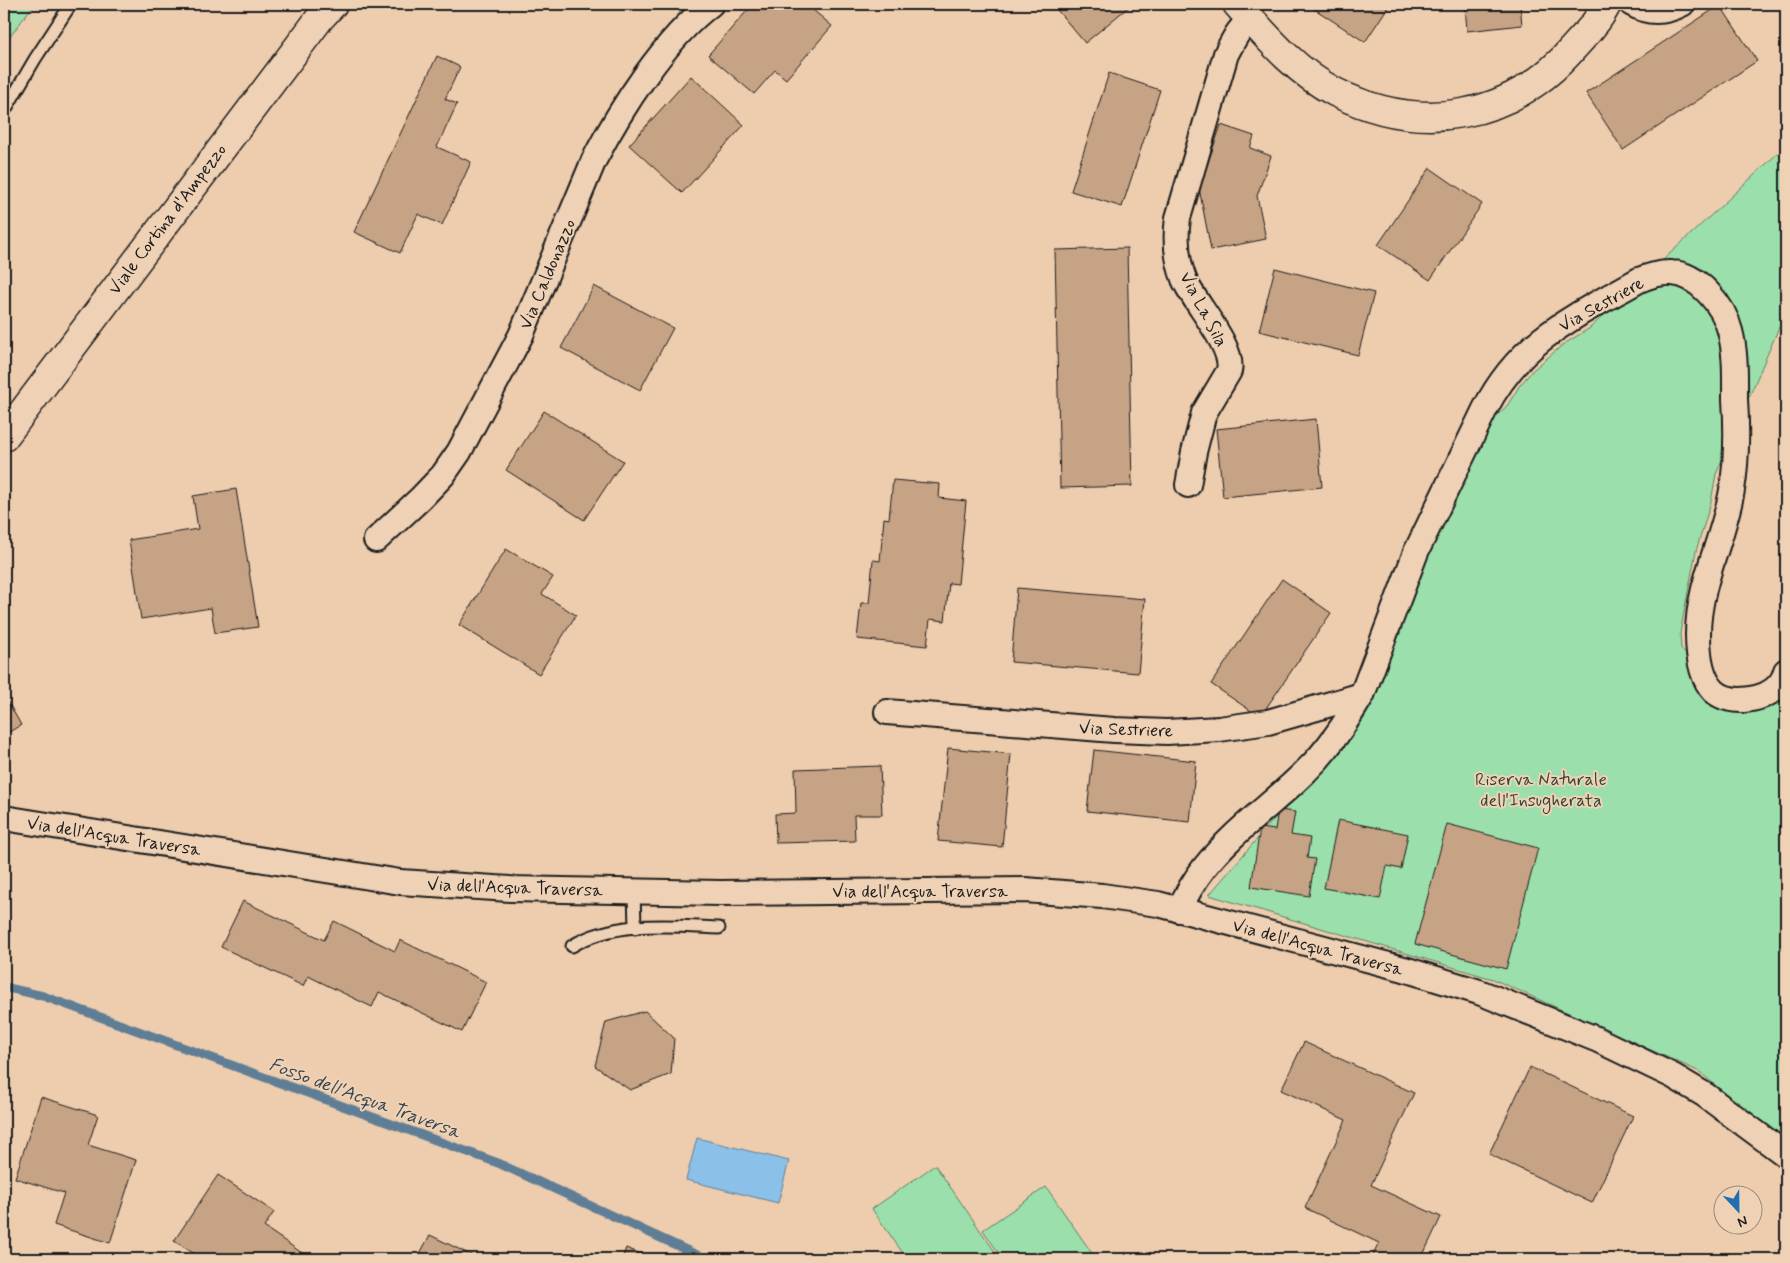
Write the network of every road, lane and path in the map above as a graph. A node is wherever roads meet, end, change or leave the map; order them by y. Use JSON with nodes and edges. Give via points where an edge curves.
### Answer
{"nodes":[{"id":1,"x":71,"y":4,"type":"edge"},
{"id":2,"x":333,"y":4,"type":"edge"},
{"id":3,"x":711,"y":4,"type":"edge"},
{"id":4,"x":1607,"y":4,"type":"edge"},
{"id":5,"x":1632,"y":4,"type":"edge"},
{"id":6,"x":1682,"y":4,"type":"edge"},
{"id":7,"x":1244,"y":12,"type":"edge"},
{"id":8,"x":4,"y":112,"type":"edge"},
{"id":9,"x":4,"y":437,"type":"edge"},
{"id":10,"x":1188,"y":484,"type":"dead end"},
{"id":11,"x":376,"y":540,"type":"dead end"},
{"id":12,"x":1786,"y":671,"type":"edge"},
{"id":13,"x":1362,"y":695,"type":"junction"},
{"id":14,"x":887,"y":712,"type":"dead end"},
{"id":15,"x":4,"y":818,"type":"edge"},
{"id":16,"x":634,"y":891,"type":"junction"},
{"id":17,"x":1179,"y":910,"type":"junction"},
{"id":18,"x":635,"y":928,"type":"junction"},
{"id":19,"x":719,"y":928,"type":"dead end"},
{"id":20,"x":572,"y":946,"type":"dead end"},
{"id":21,"x":1786,"y":1155,"type":"edge"}],
"edges":[{"from":1,"to":8,"type":"lane"},
{"from":2,"to":9,"type":"street","name":"Viale Cortina d'Ampezzo"},
{"from":3,"to":11,"type":"street","name":"Via Caldonazzo","via":[[672,41],[605,139],[521,335],[459,452],[443,475]]},
{"from":4,"to":7,"type":"street","via":[[1586,34],[1551,71],[1492,106],[1452,116],[1403,114],[1356,102],[1334,92],[1299,68]]},
{"from":5,"to":6,"type":"street","via":[[1656,12]]},
{"from":7,"to":10,"type":"street","name":"Via La Sila","via":[[1246,23],[1226,54],[1177,227],[1177,252],[1185,280],[1230,358],[1229,371],[1204,413]]},
{"from":12,"to":13,"type":"street","name":"Via Sestriere","via":[[1780,685],[1767,694],[1738,700],[1724,697],[1714,690],[1702,672],[1698,633],[1701,605],[1733,480],[1734,357],[1726,319],[1712,296],[1682,274],[1661,273],[1638,280],[1554,329],[1506,374],[1494,391],[1416,552]]},
{"from":13,"to":14,"type":"street","name":"Via Sestriere","via":[[1268,722],[1219,730],[1167,732]]},
{"from":13,"to":17,"type":"street","name":"Via Sestriere","via":[[1322,755],[1216,854],[1193,884]]},
{"from":15,"to":16,"type":"street","name":"Via dell'Acqua Traversa","via":[[400,882],[510,889]]},
{"from":16,"to":17,"type":"street","name":"Via dell'Acqua Traversa","via":[[1025,890],[1102,896]]},
{"from":16,"to":18,"type":"lane"},
{"from":17,"to":21,"type":"street","name":"Via dell'Acqua Traversa","via":[[1441,980],[1587,1035],[1696,1089]]},
{"from":18,"to":19,"type":"lane"},
{"from":18,"to":20,"type":"lane","via":[[603,932]]}]}
